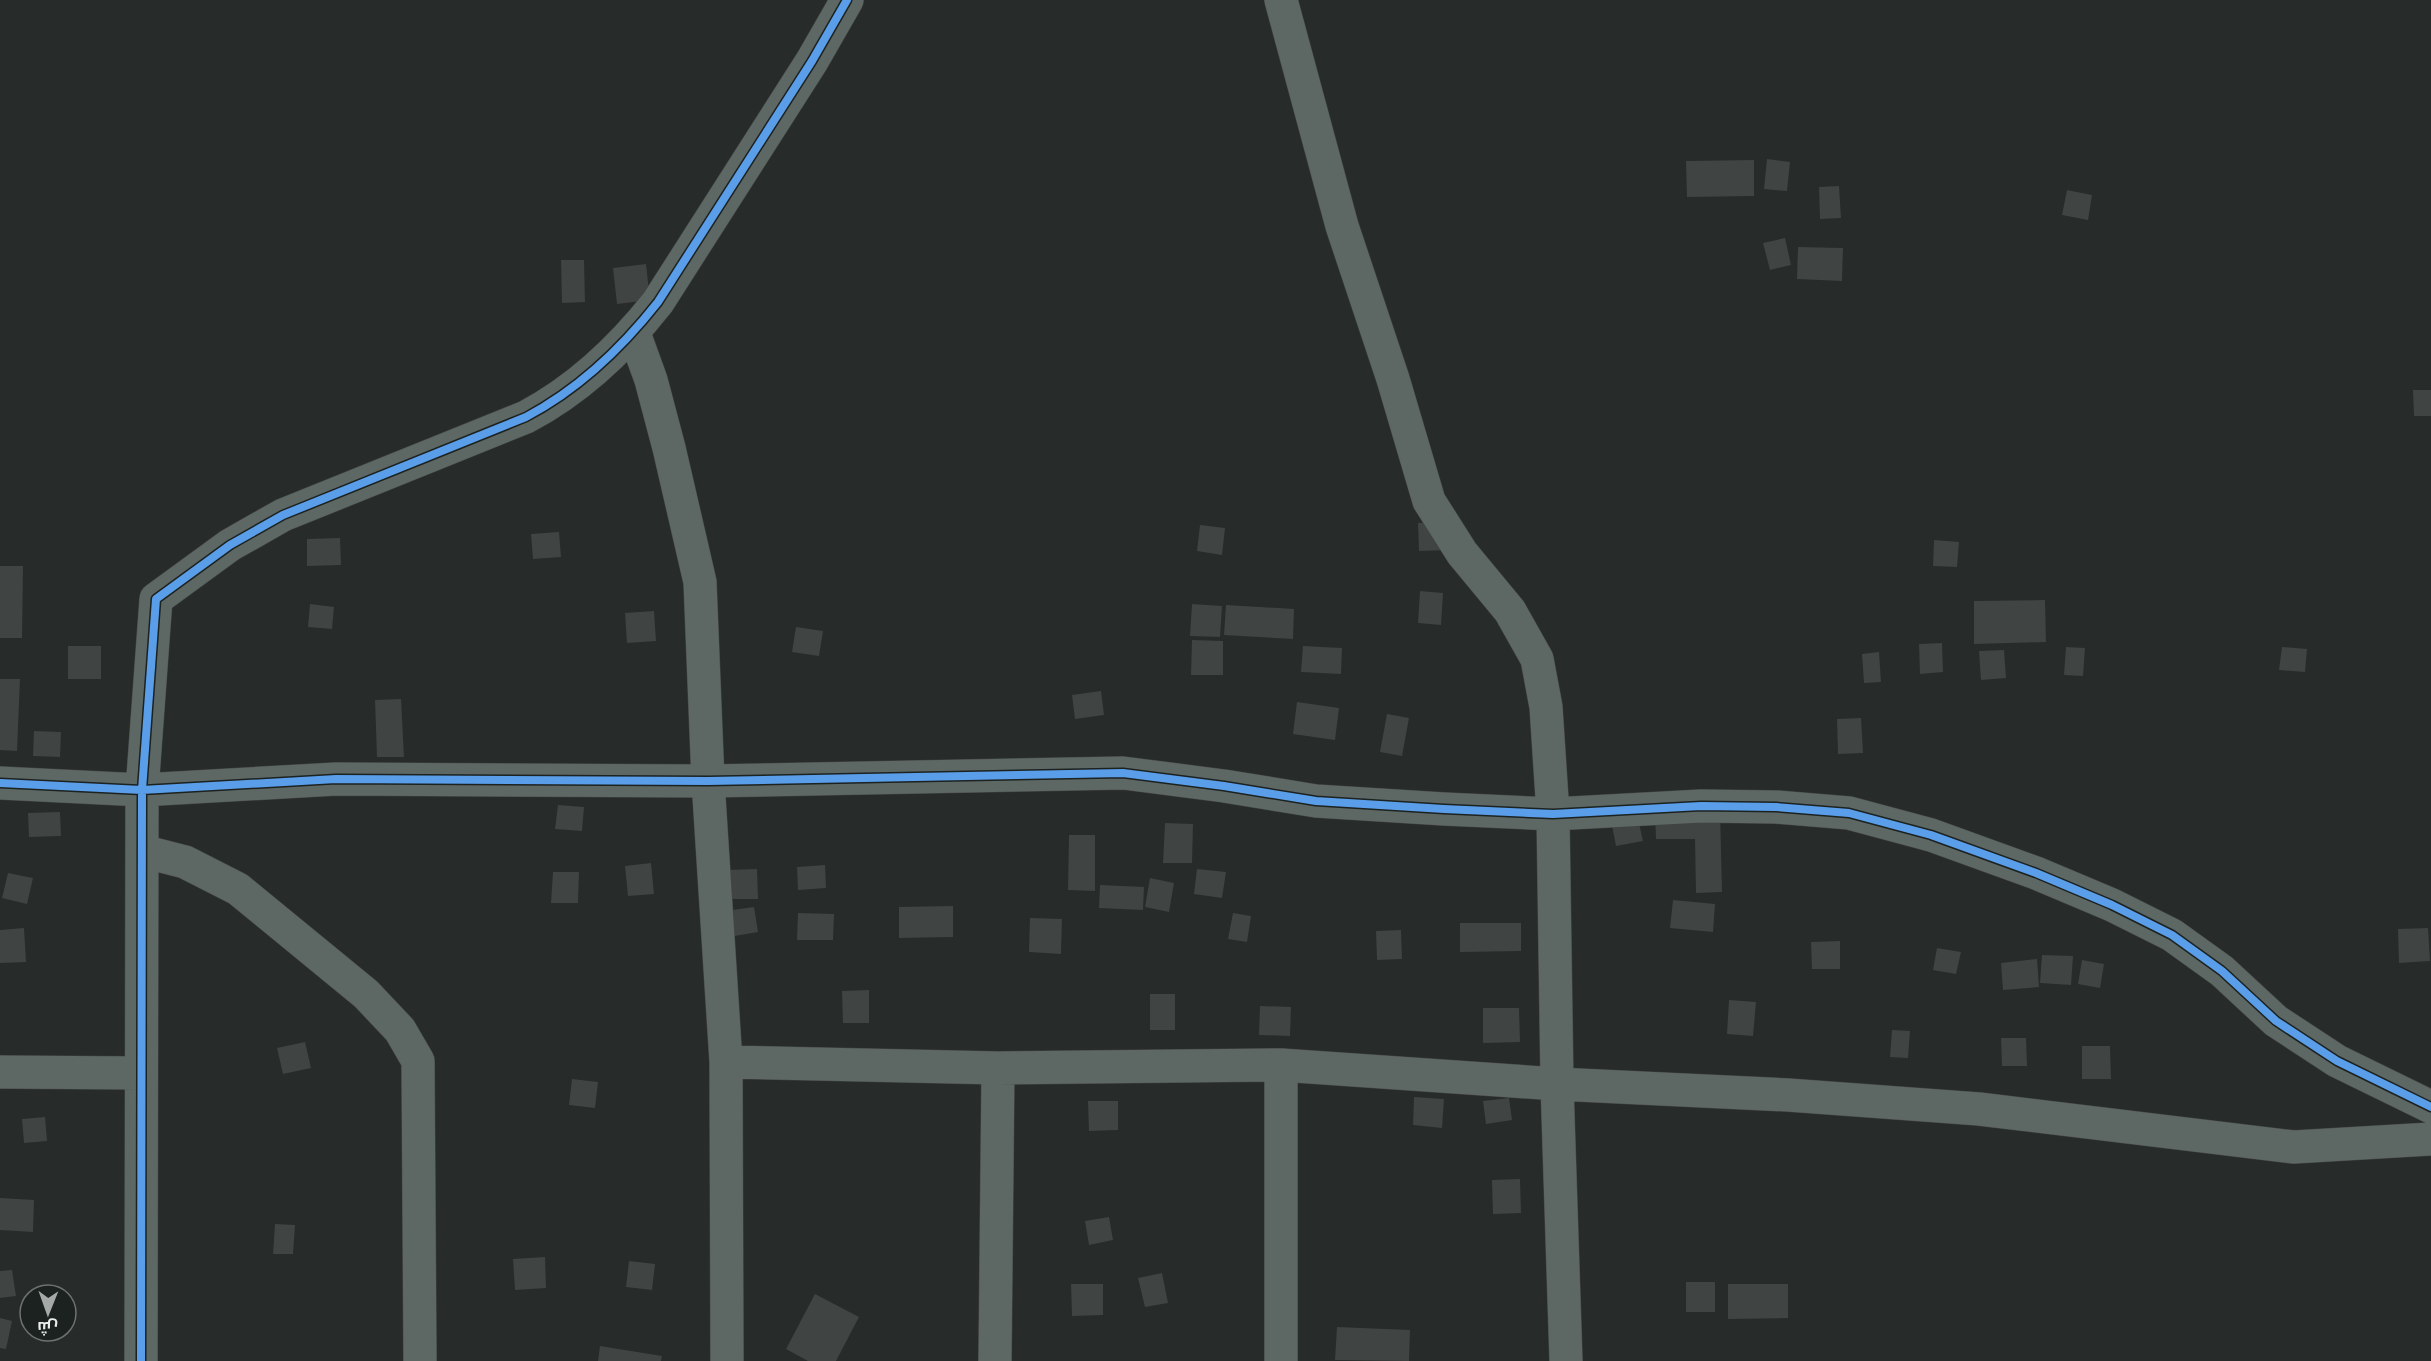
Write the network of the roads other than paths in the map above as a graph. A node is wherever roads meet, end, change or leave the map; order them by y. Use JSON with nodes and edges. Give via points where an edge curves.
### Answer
{"nodes":[{"id":1,"x":847,"y":0,"type":"edge"},
{"id":2,"x":1281,"y":0,"type":"edge"},
{"id":3,"x":634,"y":333,"type":"junction"},
{"id":4,"x":708,"y":781,"type":"junction"},
{"id":5,"x":0,"y":783,"type":"edge"},
{"id":6,"x":142,"y":790,"type":"junction"},
{"id":7,"x":1552,"y":814,"type":"junction"},
{"id":8,"x":142,"y":851,"type":"junction"},
{"id":9,"x":726,"y":1062,"type":"junction"},
{"id":10,"x":1281,"y":1065,"type":"junction"},
{"id":11,"x":998,"y":1068,"type":"junction"},
{"id":12,"x":0,"y":1072,"type":"edge"},
{"id":13,"x":141,"y":1073,"type":"junction"},
{"id":14,"x":1557,"y":1084,"type":"junction"},
{"id":15,"x":2431,"y":1107,"type":"edge"},
{"id":16,"x":2431,"y":1139,"type":"edge"},
{"id":17,"x":2431,"y":1167,"type":"edge"},
{"id":18,"x":141,"y":1361,"type":"edge"},
{"id":19,"x":420,"y":1361,"type":"edge"},
{"id":20,"x":727,"y":1361,"type":"edge"},
{"id":21,"x":995,"y":1361,"type":"edge"},
{"id":22,"x":1281,"y":1361,"type":"edge"},
{"id":23,"x":1566,"y":1361,"type":"edge"}],
"edges":[{"from":1,"to":3,"type":"street","via":[[736,182]]},
{"from":2,"to":7,"type":"street","via":[[1342,226],[1429,501],[1462,553],[1510,611],[1537,659],[1546,707]]},
{"from":3,"to":4,"type":"street","via":[[651,380],[700,582]]},
{"from":3,"to":6,"type":"street","via":[[555,401],[526,417],[283,515],[230,545],[156,599]]},
{"from":4,"to":6,"type":"street","via":[[336,779]]},
{"from":4,"to":7,"type":"street","via":[[1123,773],[1316,801]]},
{"from":4,"to":9,"type":"street"},
{"from":5,"to":6,"type":"street"},
{"from":6,"to":8,"type":"street"},
{"from":7,"to":14,"type":"street"},
{"from":7,"to":15,"type":"street","via":[[1701,806],[1776,807],[1849,813],[1931,835],[2036,873],[2172,935],[2223,971],[2285,1027],[2337,1061]]},
{"from":8,"to":13,"type":"street"},
{"from":8,"to":19,"type":"street","via":[[185,862],[238,889],[366,994],[400,1030],[418,1061]]},
{"from":9,"to":11,"type":"street"},
{"from":9,"to":20,"type":"street"},
{"from":10,"to":11,"type":"street"},
{"from":10,"to":14,"type":"street"},
{"from":10,"to":22,"type":"street"},
{"from":11,"to":21,"type":"street"},
{"from":12,"to":13,"type":"street"},
{"from":13,"to":18,"type":"street"},
{"from":14,"to":16,"type":"street","via":[[1979,1109],[2294,1147]]},
{"from":14,"to":23,"type":"street"},
{"from":15,"to":16,"type":"street"},
{"from":16,"to":17,"type":"street"}]}
